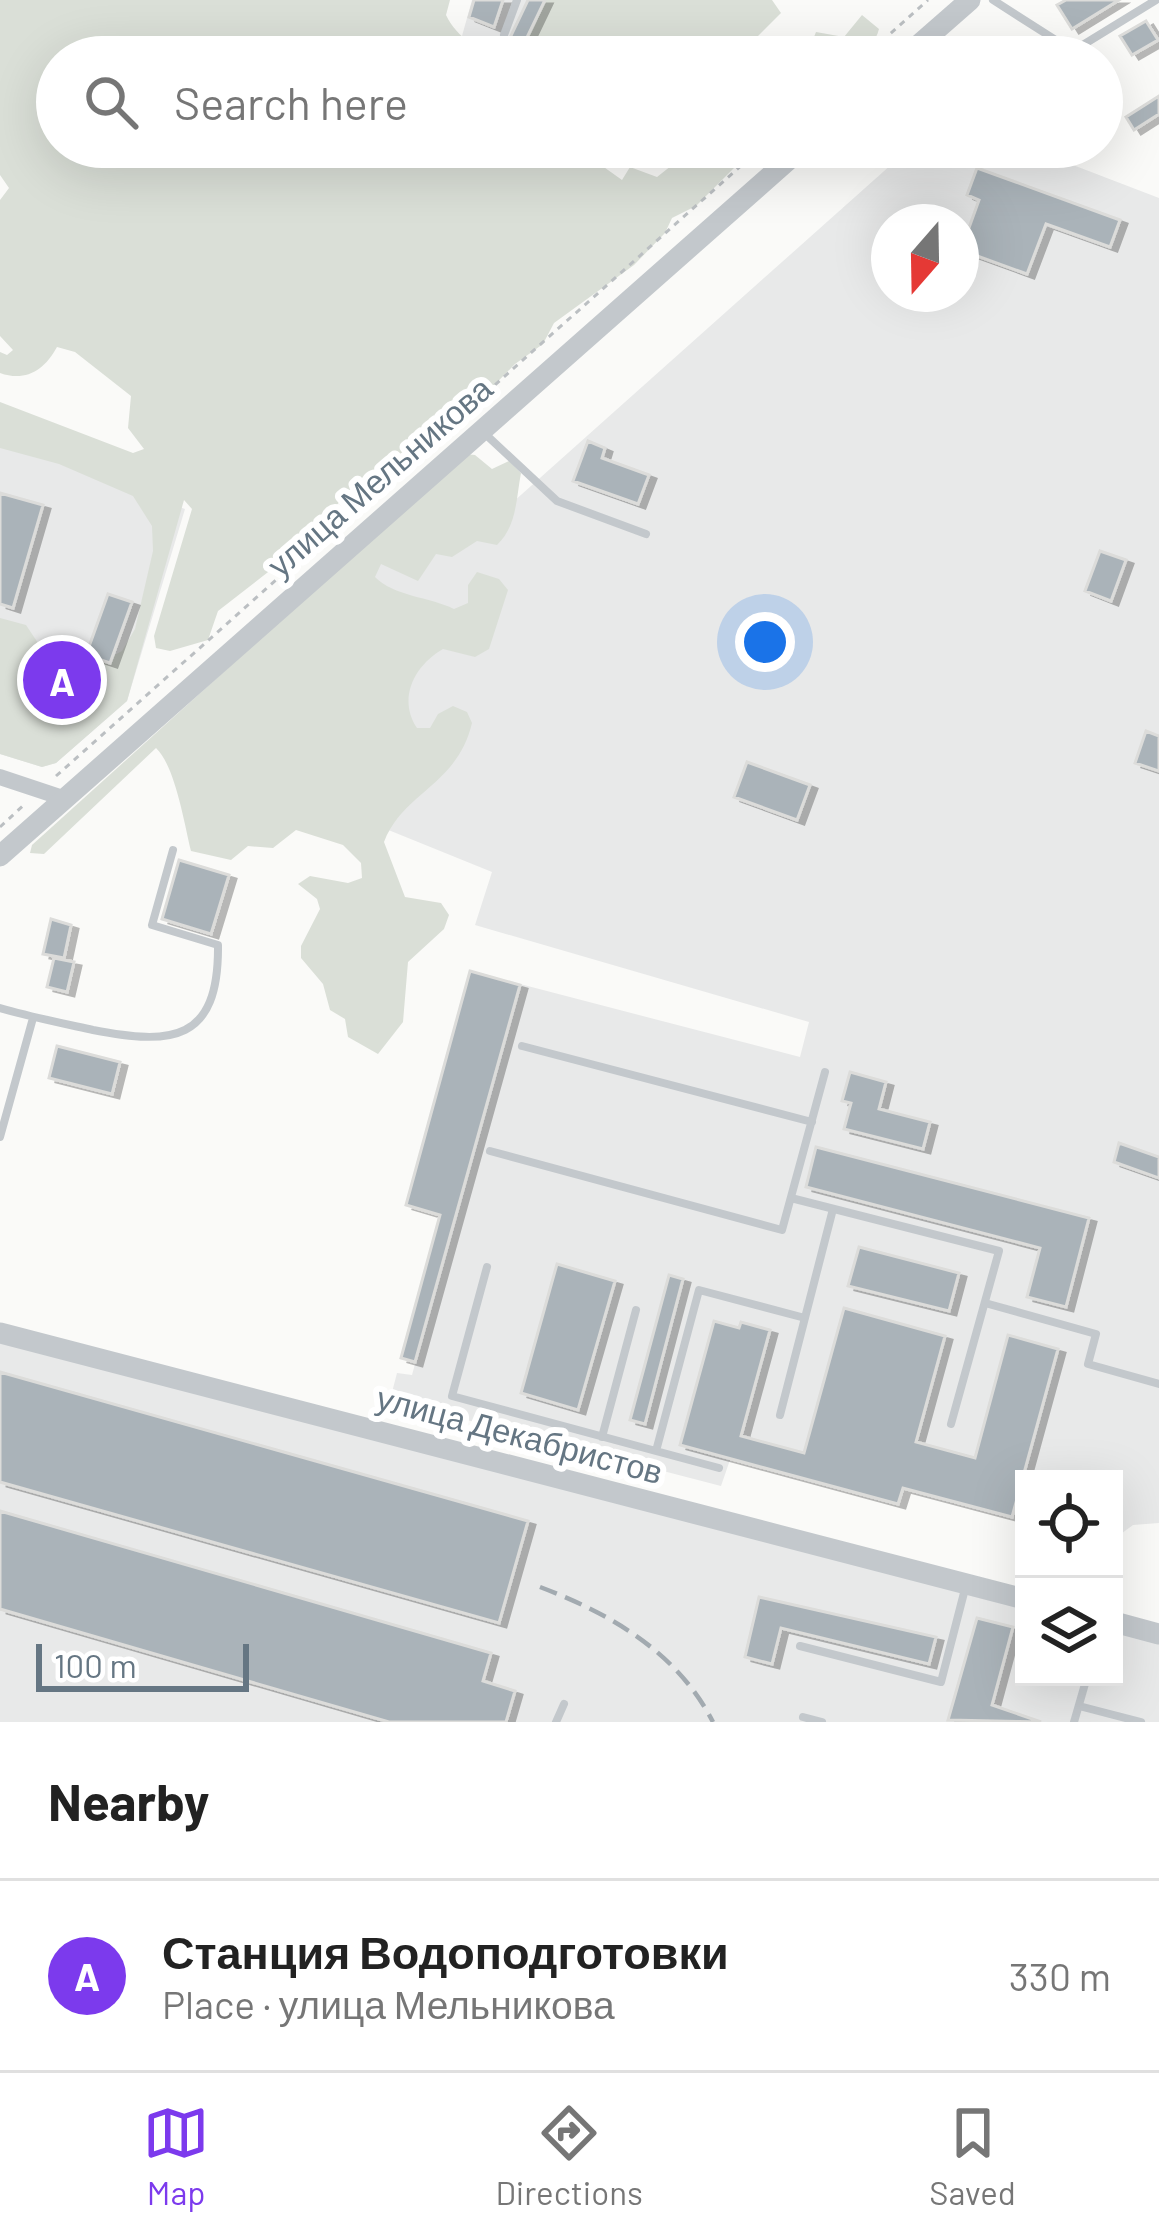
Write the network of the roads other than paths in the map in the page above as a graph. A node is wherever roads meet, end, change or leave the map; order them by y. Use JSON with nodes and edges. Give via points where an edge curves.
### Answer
{"nodes":[{"id":1,"x":517,"y":0,"type":"edge"},
{"id":2,"x":970,"y":0,"type":"edge"},
{"id":3,"x":992,"y":0,"type":"edge"},
{"id":4,"x":1156,"y":0,"type":"edge"},
{"id":5,"x":504,"y":35,"type":"dead end"},
{"id":6,"x":929,"y":36,"type":"edge"},
{"id":7,"x":1049,"y":36,"type":"edge"},
{"id":8,"x":1097,"y":36,"type":"edge"},
{"id":9,"x":779,"y":168,"type":"edge"},
{"id":10,"x":481,"y":430,"type":"junction"},
{"id":11,"x":646,"y":534,"type":"dead end"},
{"id":12,"x":0,"y":778,"type":"edge"},
{"id":13,"x":63,"y":798,"type":"junction"},
{"id":14,"x":173,"y":850,"type":"dead end"},
{"id":15,"x":0,"y":856,"type":"edge"},
{"id":16,"x":0,"y":1007,"type":"edge"},
{"id":17,"x":33,"y":1018,"type":"junction"},
{"id":18,"x":523,"y":1046,"type":"dead end"},
{"id":19,"x":825,"y":1072,"type":"dead end"},
{"id":20,"x":812,"y":1122,"type":"junction"},
{"id":21,"x":0,"y":1137,"type":"edge"},
{"id":22,"x":490,"y":1151,"type":"dead end"},
{"id":23,"x":790,"y":1198,"type":"junction"},
{"id":24,"x":833,"y":1209,"type":"junction"},
{"id":25,"x":487,"y":1267,"type":"dead end"},
{"id":26,"x":985,"y":1303,"type":"junction"},
{"id":27,"x":636,"y":1310,"type":"dead end"},
{"id":28,"x":805,"y":1318,"type":"junction"},
{"id":29,"x":0,"y":1333,"type":"edge"},
{"id":30,"x":1159,"y":1384,"type":"edge"},
{"id":31,"x":781,"y":1414,"type":"dead end"},
{"id":32,"x":951,"y":1424,"type":"dead end"},
{"id":33,"x":602,"y":1437,"type":"junction"},
{"id":34,"x":656,"y":1451,"type":"junction"},
{"id":35,"x":719,"y":1468,"type":"dead end"},
{"id":36,"x":966,"y":1584,"type":"junction"},
{"id":37,"x":1015,"y":1597,"type":"edge"},
{"id":38,"x":1123,"y":1624,"type":"edge"},
{"id":39,"x":1159,"y":1634,"type":"edge"},
{"id":40,"x":800,"y":1646,"type":"dead end"},
{"id":41,"x":1085,"y":1686,"type":"edge"},
{"id":42,"x":564,"y":1704,"type":"dead end"},
{"id":43,"x":1079,"y":1706,"type":"junction"},
{"id":44,"x":803,"y":1717,"type":"dead end"},
{"id":45,"x":556,"y":1722,"type":"edge"},
{"id":46,"x":822,"y":1722,"type":"edge"},
{"id":47,"x":1074,"y":1722,"type":"edge"},
{"id":48,"x":1141,"y":1722,"type":"edge"}],
"edges":[{"from":1,"to":5,"type":"lane"},
{"from":2,"to":6,"type":"street"},
{"from":3,"to":7,"type":"lane"},
{"from":4,"to":8,"type":"lane"},
{"from":9,"to":10,"type":"street","name":"улица Мельникова"},
{"from":10,"to":11,"type":"lane","via":[[557,501]]},
{"from":10,"to":13,"type":"street","name":"улица Мельникова"},
{"from":12,"to":13,"type":"street"},
{"from":13,"to":15,"type":"street","name":"улица Мельникова"},
{"from":14,"to":17,"type":"lane","via":[[152,926],[218,945],[202,1013],[173,1039],[153,1041]]},
{"from":16,"to":17,"type":"lane"},
{"from":17,"to":21,"type":"lane"},
{"from":18,"to":20,"type":"lane"},
{"from":19,"to":20,"type":"lane"},
{"from":20,"to":23,"type":"lane"},
{"from":22,"to":23,"type":"lane","via":[[782,1230]]},
{"from":23,"to":24,"type":"lane"},
{"from":24,"to":26,"type":"lane","via":[[999,1251]]},
{"from":24,"to":28,"type":"lane"},
{"from":25,"to":33,"type":"lane","via":[[452,1396]]},
{"from":26,"to":30,"type":"lane","via":[[1096,1334],[1088,1364]]},
{"from":26,"to":32,"type":"lane"},
{"from":27,"to":33,"type":"lane"},
{"from":28,"to":31,"type":"lane"},
{"from":28,"to":34,"type":"lane","via":[[699,1290]]},
{"from":29,"to":36,"type":"street","name":"улица Декабристов"},
{"from":33,"to":34,"type":"lane"},
{"from":34,"to":35,"type":"lane"},
{"from":36,"to":37,"type":"street","name":"улица Декабристов"},
{"from":36,"to":40,"type":"lane","via":[[941,1682]]},
{"from":38,"to":39,"type":"street"},
{"from":41,"to":43,"type":"lane"},
{"from":42,"to":45,"type":"lane"},
{"from":43,"to":47,"type":"lane"},
{"from":43,"to":48,"type":"lane"},
{"from":44,"to":46,"type":"lane"}]}
